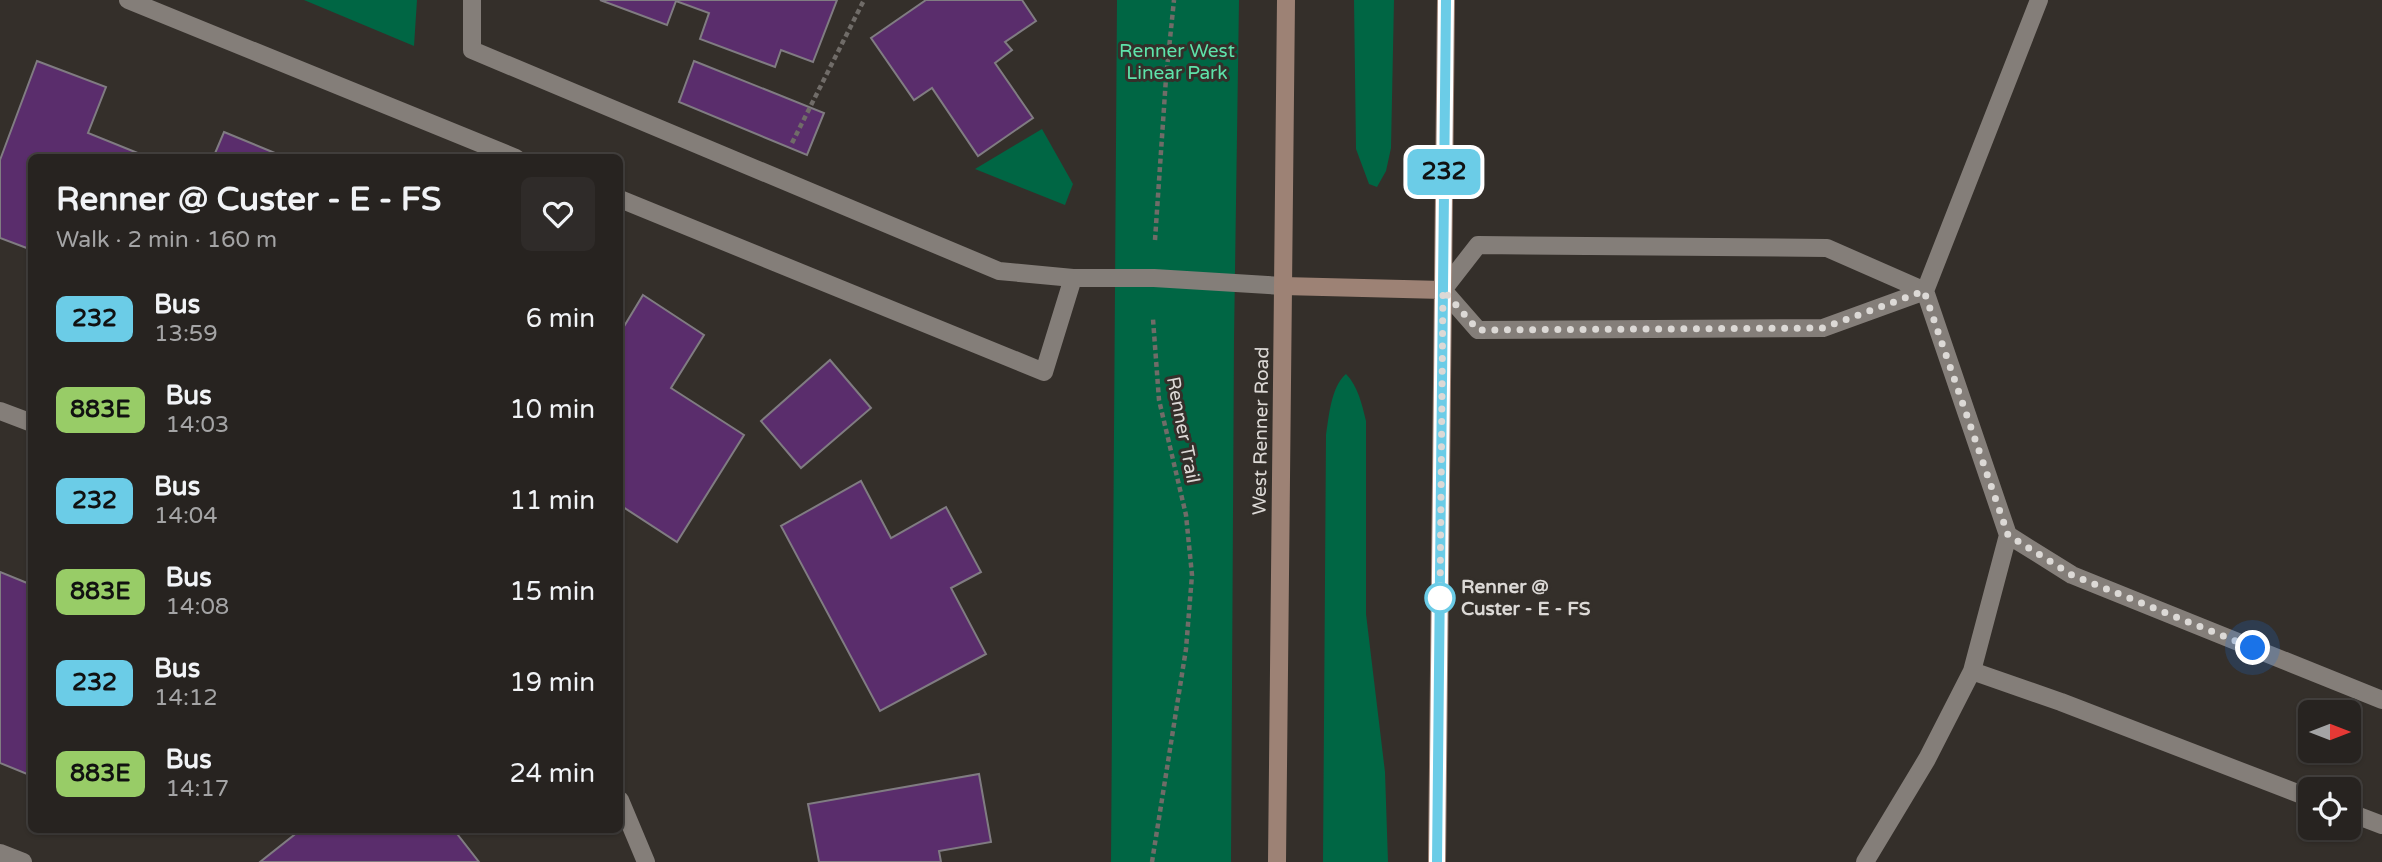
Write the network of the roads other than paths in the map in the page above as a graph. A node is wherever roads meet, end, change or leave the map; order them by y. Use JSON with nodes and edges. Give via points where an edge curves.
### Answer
{"nodes":[{"id":1,"x":128,"y":0,"type":"edge"},
{"id":2,"x":472,"y":0,"type":"edge"},
{"id":3,"x":1286,"y":0,"type":"edge"},
{"id":4,"x":1446,"y":0,"type":"edge"},
{"id":5,"x":2039,"y":0,"type":"edge"},
{"id":6,"x":506,"y":154,"type":"edge"},
{"id":7,"x":623,"y":200,"type":"edge"},
{"id":8,"x":1073,"y":278,"type":"junction"},
{"id":9,"x":1283,"y":286,"type":"junction"},
{"id":10,"x":1443,"y":290,"type":"junction"},
{"id":11,"x":1924,"y":291,"type":"junction"},
{"id":12,"x":0,"y":411,"type":"edge"},
{"id":13,"x":28,"y":422,"type":"edge"},
{"id":14,"x":2008,"y":535,"type":"junction"},
{"id":15,"x":1972,"y":671,"type":"junction"},
{"id":16,"x":2382,"y":701,"type":"edge"},
{"id":17,"x":2298,"y":793,"type":"edge"},
{"id":18,"x":623,"y":807,"type":"edge"},
{"id":19,"x":2361,"y":818,"type":"edge"},
{"id":20,"x":2382,"y":825,"type":"edge"},
{"id":21,"x":0,"y":853,"type":"edge"},
{"id":22,"x":23,"y":862,"type":"edge"},
{"id":23,"x":646,"y":862,"type":"edge"},
{"id":24,"x":1277,"y":862,"type":"edge"},
{"id":25,"x":1437,"y":862,"type":"edge"},
{"id":26,"x":1865,"y":862,"type":"edge"}],
"edges":[{"from":1,"to":6,"type":"street"},
{"from":2,"to":8,"type":"street","via":[[472,50],[999,271]]},
{"from":3,"to":9,"type":"main road","name":"West Renner Road"},
{"from":4,"to":10,"type":"main road"},
{"from":5,"to":11,"type":"street"},
{"from":7,"to":8,"type":"street","via":[[1044,372]]},
{"from":8,"to":9,"type":"street"},
{"from":9,"to":10,"type":"main road"},
{"from":9,"to":24,"type":"main road","name":"West Renner Road"},
{"from":10,"to":11,"type":"street","via":[[1478,330],[1823,328]]},
{"from":10,"to":11,"type":"street","via":[[1478,245],[1522,245],[1827,248]]},
{"from":10,"to":25,"type":"main road"},
{"from":11,"to":14,"type":"street"},
{"from":12,"to":13,"type":"street"},
{"from":14,"to":15,"type":"street"},
{"from":14,"to":16,"type":"street","via":[[2072,575]]},
{"from":15,"to":17,"type":"street"},
{"from":15,"to":26,"type":"street","via":[[1927,759]]},
{"from":18,"to":23,"type":"street"},
{"from":19,"to":20,"type":"street"},
{"from":21,"to":22,"type":"street"}]}
